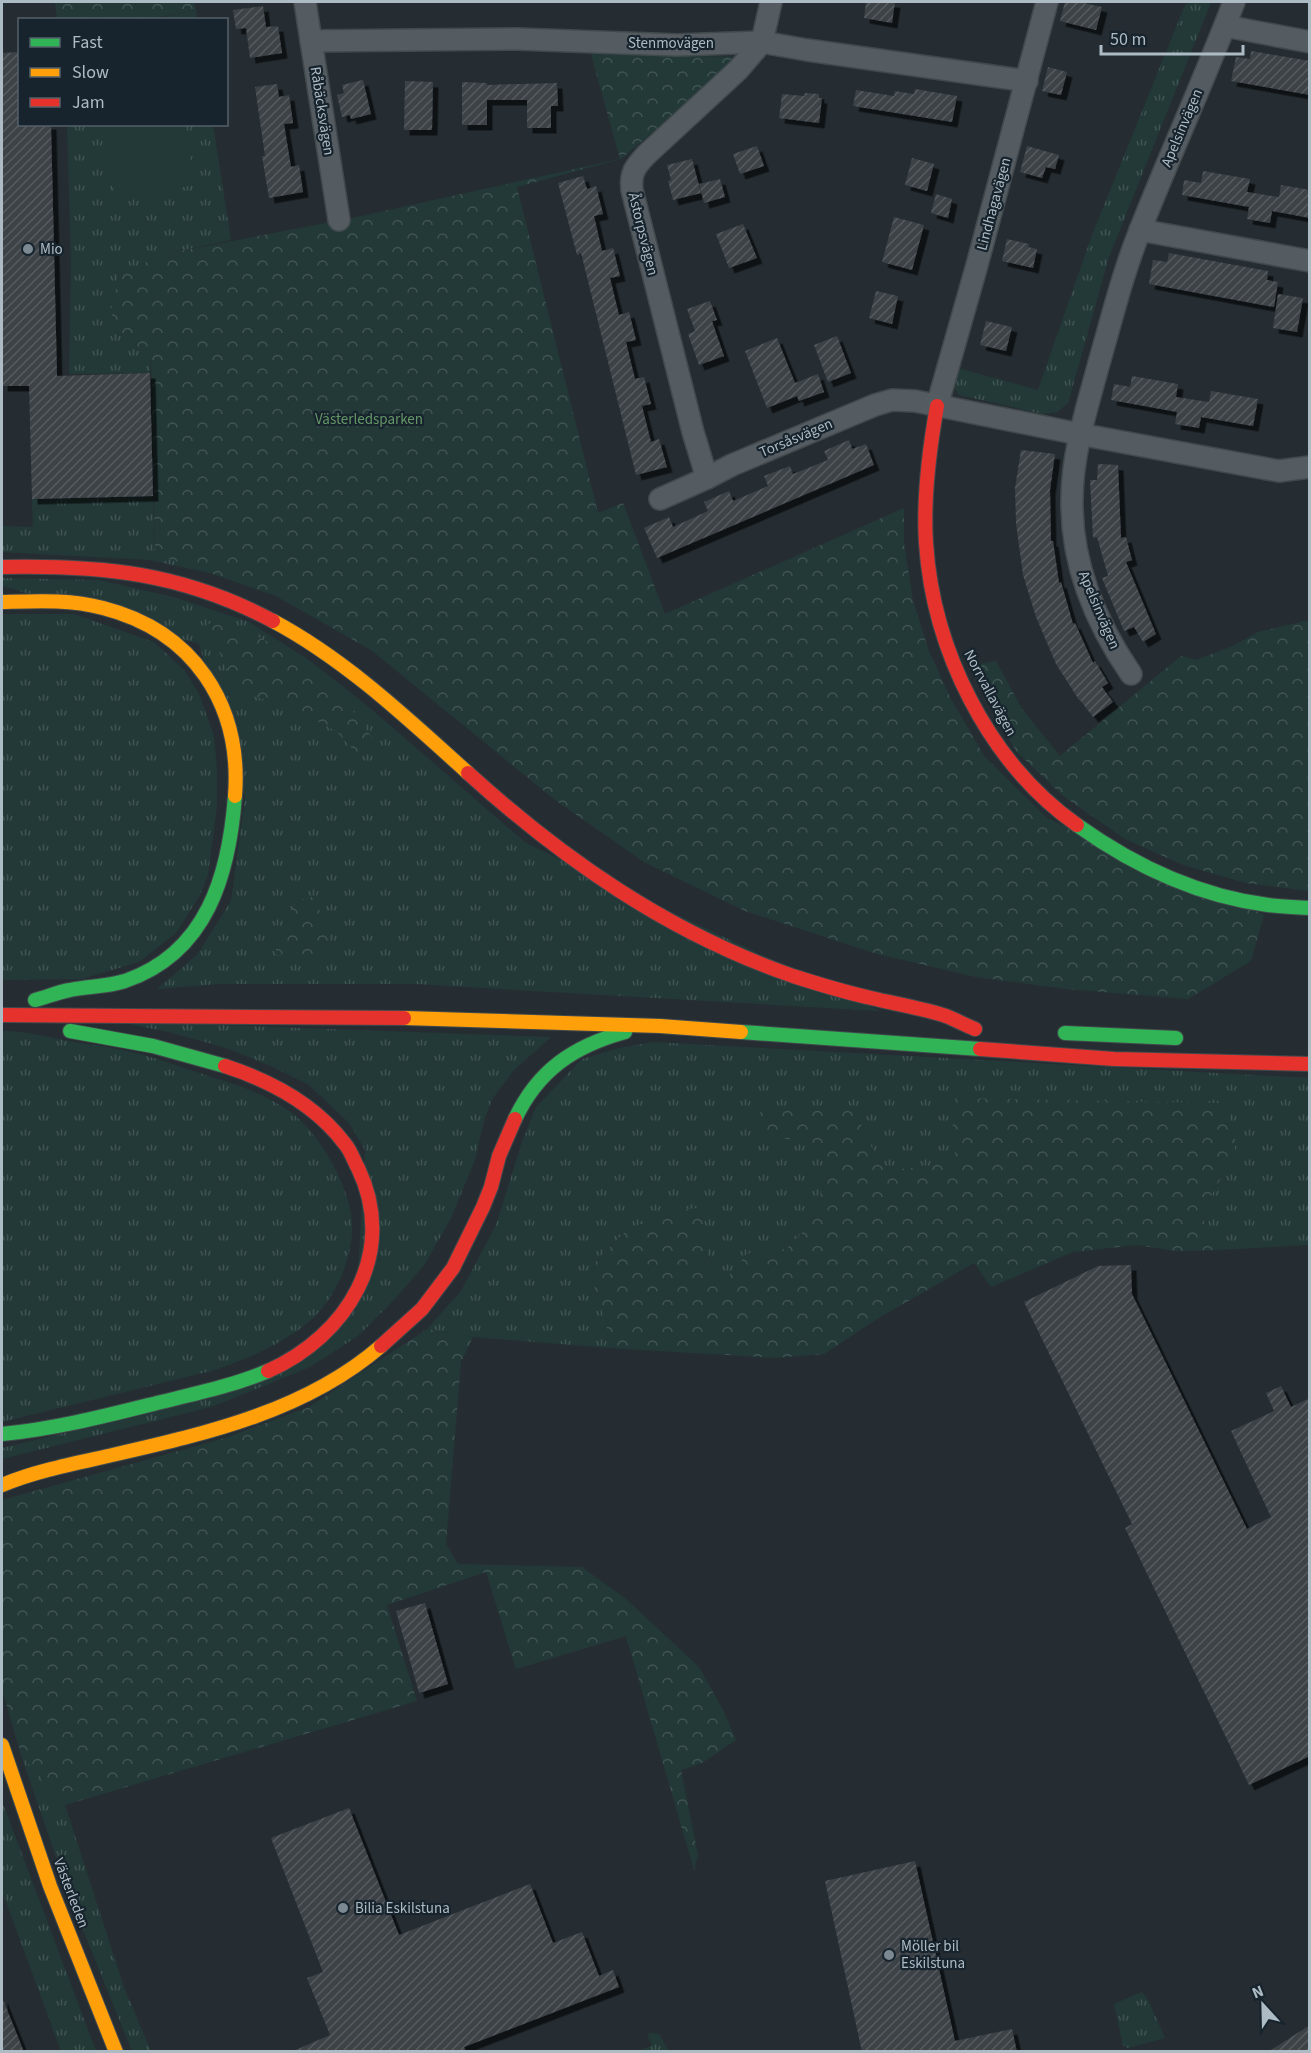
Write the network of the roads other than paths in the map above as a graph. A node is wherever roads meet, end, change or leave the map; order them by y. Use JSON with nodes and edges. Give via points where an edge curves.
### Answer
{"nodes":[{"id":1,"x":305,"y":2,"type":"edge"},
{"id":2,"x":771,"y":2,"type":"edge"},
{"id":3,"x":1047,"y":2,"type":"edge"},
{"id":4,"x":1234,"y":2,"type":"edge"},
{"id":5,"x":1225,"y":26,"type":"junction"},
{"id":6,"x":311,"y":41,"type":"junction"},
{"id":7,"x":762,"y":42,"type":"junction"},
{"id":8,"x":1310,"y":42,"type":"edge"},
{"id":9,"x":1027,"y":81,"type":"junction"},
{"id":10,"x":339,"y":220,"type":"dead end"},
{"id":11,"x":1140,"y":230,"type":"junction"},
{"id":12,"x":1310,"y":261,"type":"edge"},
{"id":13,"x":937,"y":406,"type":"junction"},
{"id":14,"x":1079,"y":434,"type":"junction"},
{"id":15,"x":1310,"y":467,"type":"edge"},
{"id":16,"x":707,"y":478,"type":"junction"},
{"id":17,"x":660,"y":499,"type":"dead end"},
{"id":18,"x":2,"y":567,"type":"edge"},
{"id":19,"x":2,"y":603,"type":"edge"},
{"id":20,"x":1131,"y":674,"type":"dead end"},
{"id":21,"x":1310,"y":908,"type":"edge"},
{"id":22,"x":92,"y":1000,"type":"dead end"},
{"id":23,"x":633,"y":1011,"type":"dead end"},
{"id":24,"x":678,"y":1013,"type":"dead end"},
{"id":25,"x":2,"y":1015,"type":"edge"},
{"id":26,"x":20,"y":1015,"type":"junction"},
{"id":27,"x":660,"y":1026,"type":"junction"},
{"id":28,"x":939,"y":1027,"type":"dead end"},
{"id":29,"x":1054,"y":1033,"type":"dead end"},
{"id":30,"x":1184,"y":1038,"type":"dead end"},
{"id":31,"x":1310,"y":1064,"type":"edge"},
{"id":32,"x":2,"y":1434,"type":"edge"},
{"id":33,"x":2,"y":1485,"type":"edge"},
{"id":34,"x":2,"y":1745,"type":"edge"},
{"id":35,"x":116,"y":2052,"type":"edge"}],
"edges":[{"from":1,"to":6,"type":"street","name":"Råbäcksvägen"},
{"from":2,"to":7,"type":"street","name":"Åstorpsvägen"},
{"from":3,"to":9,"type":"street","name":"Lindhagavägen"},
{"from":4,"to":5,"type":"street","name":"Apelsinvägen"},
{"from":5,"to":8,"type":"street"},
{"from":5,"to":11,"type":"street","name":"Apelsinvägen"},
{"from":6,"to":7,"type":"street","name":"Stenmovägen","via":[[507,39],[677,45]]},
{"from":6,"to":10,"type":"street","name":"Råbäcksvägen"},
{"from":7,"to":9,"type":"street","name":"Stenmovägen"},
{"from":7,"to":16,"type":"street","name":"Åstorpsvägen","via":[[738,70],[646,155],[633,169],[631,178]]},
{"from":9,"to":13,"type":"street","name":"Lindhagavägen"},
{"from":11,"to":12,"type":"street"},
{"from":11,"to":14,"type":"street","name":"Apelsinvägen"},
{"from":13,"to":14,"type":"street"},
{"from":13,"to":16,"type":"street","name":"Torsåsvägen","via":[[902,400],[875,405]]},
{"from":13,"to":21,"type":"main road","name":"Norrvallavägen","via":[[925,491],[931,587],[948,647],[1006,757],[1039,793],[1077,825],[1160,875],[1242,901]]},
{"from":14,"to":15,"type":"street","via":[[1280,471]]},
{"from":14,"to":20,"type":"street","name":"Apelsinvägen","via":[[1072,500],[1076,549],[1099,618]]},
{"from":16,"to":17,"type":"street","name":"Torsåsvägen"},
{"from":18,"to":28,"type":"main road","via":[[96,568],[152,576],[199,588],[250,608],[329,656],[374,690],[527,824],[602,880],[672,923],[719,946],[831,988],[941,1014],[980,1029]]},
{"from":19,"to":22,"type":"main road","via":[[70,602],[136,618],[185,649],[207,674],[229,725],[235,754],[236,796],[227,860],[212,903],[184,944],[152,969],[97,988],[29,1000]]},
{"from":23,"to":24,"type":"main road"},
{"from":25,"to":26,"type":"main road"},
{"from":26,"to":27,"type":"main road","via":[[369,1017]]},
{"from":26,"to":32,"type":"main road","via":[[58,1028],[204,1059],[269,1082],[293,1096],[318,1114],[348,1147],[369,1196],[372,1242],[365,1275],[352,1304],[330,1331],[303,1353],[270,1371],[235,1384],[111,1415],[37,1431]]},
{"from":27,"to":31,"type":"main road","via":[[1114,1059]]},
{"from":27,"to":33,"type":"main road","via":[[589,1042],[556,1063],[542,1078],[518,1112],[471,1237],[447,1277],[422,1310],[336,1379],[272,1410],[222,1427],[24,1474]]},
{"from":29,"to":30,"type":"main road"},
{"from":34,"to":35,"type":"main road","name":"Västerleden","via":[[50,1886]]}]}
